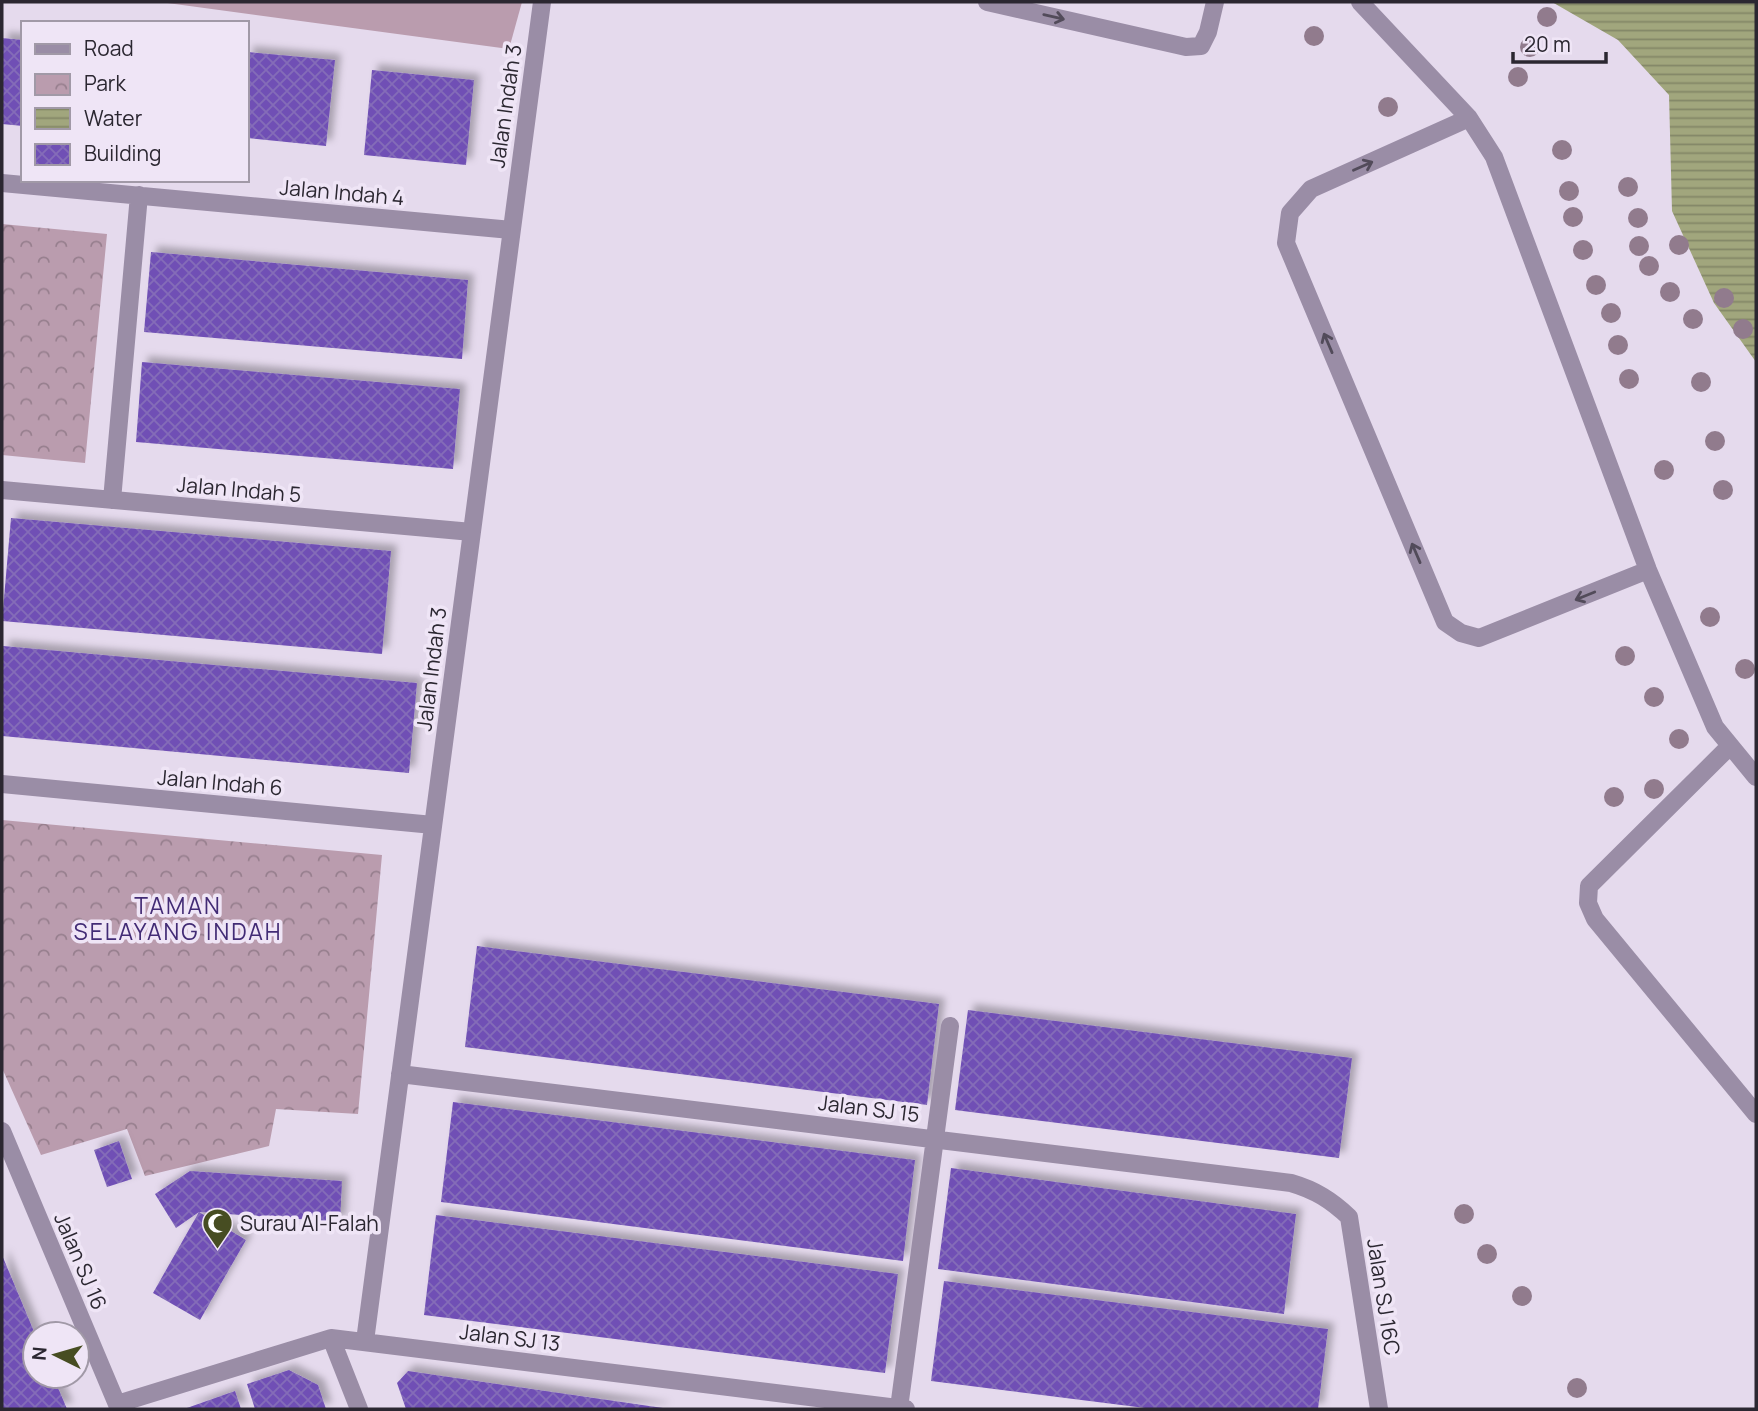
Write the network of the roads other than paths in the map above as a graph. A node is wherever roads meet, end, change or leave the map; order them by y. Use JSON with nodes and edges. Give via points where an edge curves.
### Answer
{"nodes":[{"id":1,"x":542,"y":2,"type":"edge"},
{"id":2,"x":987,"y":2,"type":"edge"},
{"id":3,"x":1215,"y":2,"type":"edge"},
{"id":4,"x":1360,"y":2,"type":"edge"},
{"id":5,"x":1469,"y":118,"type":"junction"},
{"id":6,"x":2,"y":183,"type":"edge"},
{"id":7,"x":139,"y":195,"type":"junction"},
{"id":8,"x":511,"y":230,"type":"junction"},
{"id":9,"x":2,"y":491,"type":"edge"},
{"id":10,"x":112,"y":500,"type":"junction"},
{"id":11,"x":472,"y":532,"type":"junction"},
{"id":12,"x":1648,"y":570,"type":"junction"},
{"id":13,"x":1730,"y":746,"type":"junction"},
{"id":14,"x":1756,"y":777,"type":"edge"},
{"id":15,"x":2,"y":784,"type":"edge"},
{"id":16,"x":433,"y":825,"type":"junction"},
{"id":17,"x":950,"y":1027,"type":"dead end"},
{"id":18,"x":400,"y":1074,"type":"junction"},
{"id":19,"x":1756,"y":1114,"type":"edge"},
{"id":20,"x":2,"y":1131,"type":"edge"},
{"id":21,"x":935,"y":1139,"type":"junction"},
{"id":22,"x":1330,"y":1199,"type":"joint"},
{"id":23,"x":331,"y":1338,"type":"junction"},
{"id":24,"x":365,"y":1341,"type":"junction"},
{"id":25,"x":836,"y":1405,"type":"edge"},
{"id":26,"x":118,"y":1406,"type":"edge"},
{"id":27,"x":359,"y":1409,"type":"edge"},
{"id":28,"x":902,"y":1409,"type":"edge"},
{"id":29,"x":1379,"y":1409,"type":"edge"}],
"edges":[{"from":1,"to":8,"type":"street","name":"Jalan Indah 3"},
{"from":2,"to":3,"type":"street","one_way":true,"via":[[1186,47],[1201,46]]},
{"from":4,"to":5,"type":"street"},
{"from":5,"to":12,"type":"street","via":[[1494,157]]},
{"from":12,"to":5,"type":"street","one_way":true,"via":[[1479,638],[1445,622],[1286,243],[1290,213],[1311,189]]},
{"from":6,"to":7,"type":"street","name":"Jalan Indah 4"},
{"from":7,"to":8,"type":"street","name":"Jalan Indah 4"},
{"from":7,"to":10,"type":"street"},
{"from":8,"to":11,"type":"street","name":"Jalan Indah 3"},
{"from":9,"to":10,"type":"street","name":"Jalan Indah 5"},
{"from":10,"to":11,"type":"street","name":"Jalan Indah 5"},
{"from":11,"to":16,"type":"street","name":"Jalan Indah 3"},
{"from":12,"to":13,"type":"street","via":[[1715,727]]},
{"from":13,"to":14,"type":"street"},
{"from":13,"to":19,"type":"street","via":[[1589,886],[1588,903],[1595,919]]},
{"from":15,"to":16,"type":"street","name":"Jalan Indah 6"},
{"from":16,"to":18,"type":"street","name":"Jalan Indah 3"},
{"from":17,"to":21,"type":"street"},
{"from":18,"to":21,"type":"street","name":"Jalan SJ 15"},
{"from":18,"to":24,"type":"street","name":"Jalan Indah 3"},
{"from":20,"to":26,"type":"street","name":"Jalan SJ 16"},
{"from":21,"to":22,"type":"street","name":"Jalan SJ 15","via":[[1291,1183]]},
{"from":21,"to":28,"type":"street"},
{"from":22,"to":29,"type":"street","name":"Jalan SJ 16C","via":[[1349,1217]]},
{"from":23,"to":24,"type":"street","name":"Jalan SJ 13"},
{"from":23,"to":26,"type":"street","name":"Jalan SJ 13"},
{"from":23,"to":27,"type":"street"},
{"from":24,"to":25,"type":"street","name":"Jalan SJ 13"},
{"from":25,"to":28,"type":"street","name":"Jalan SJ 13"}]}
